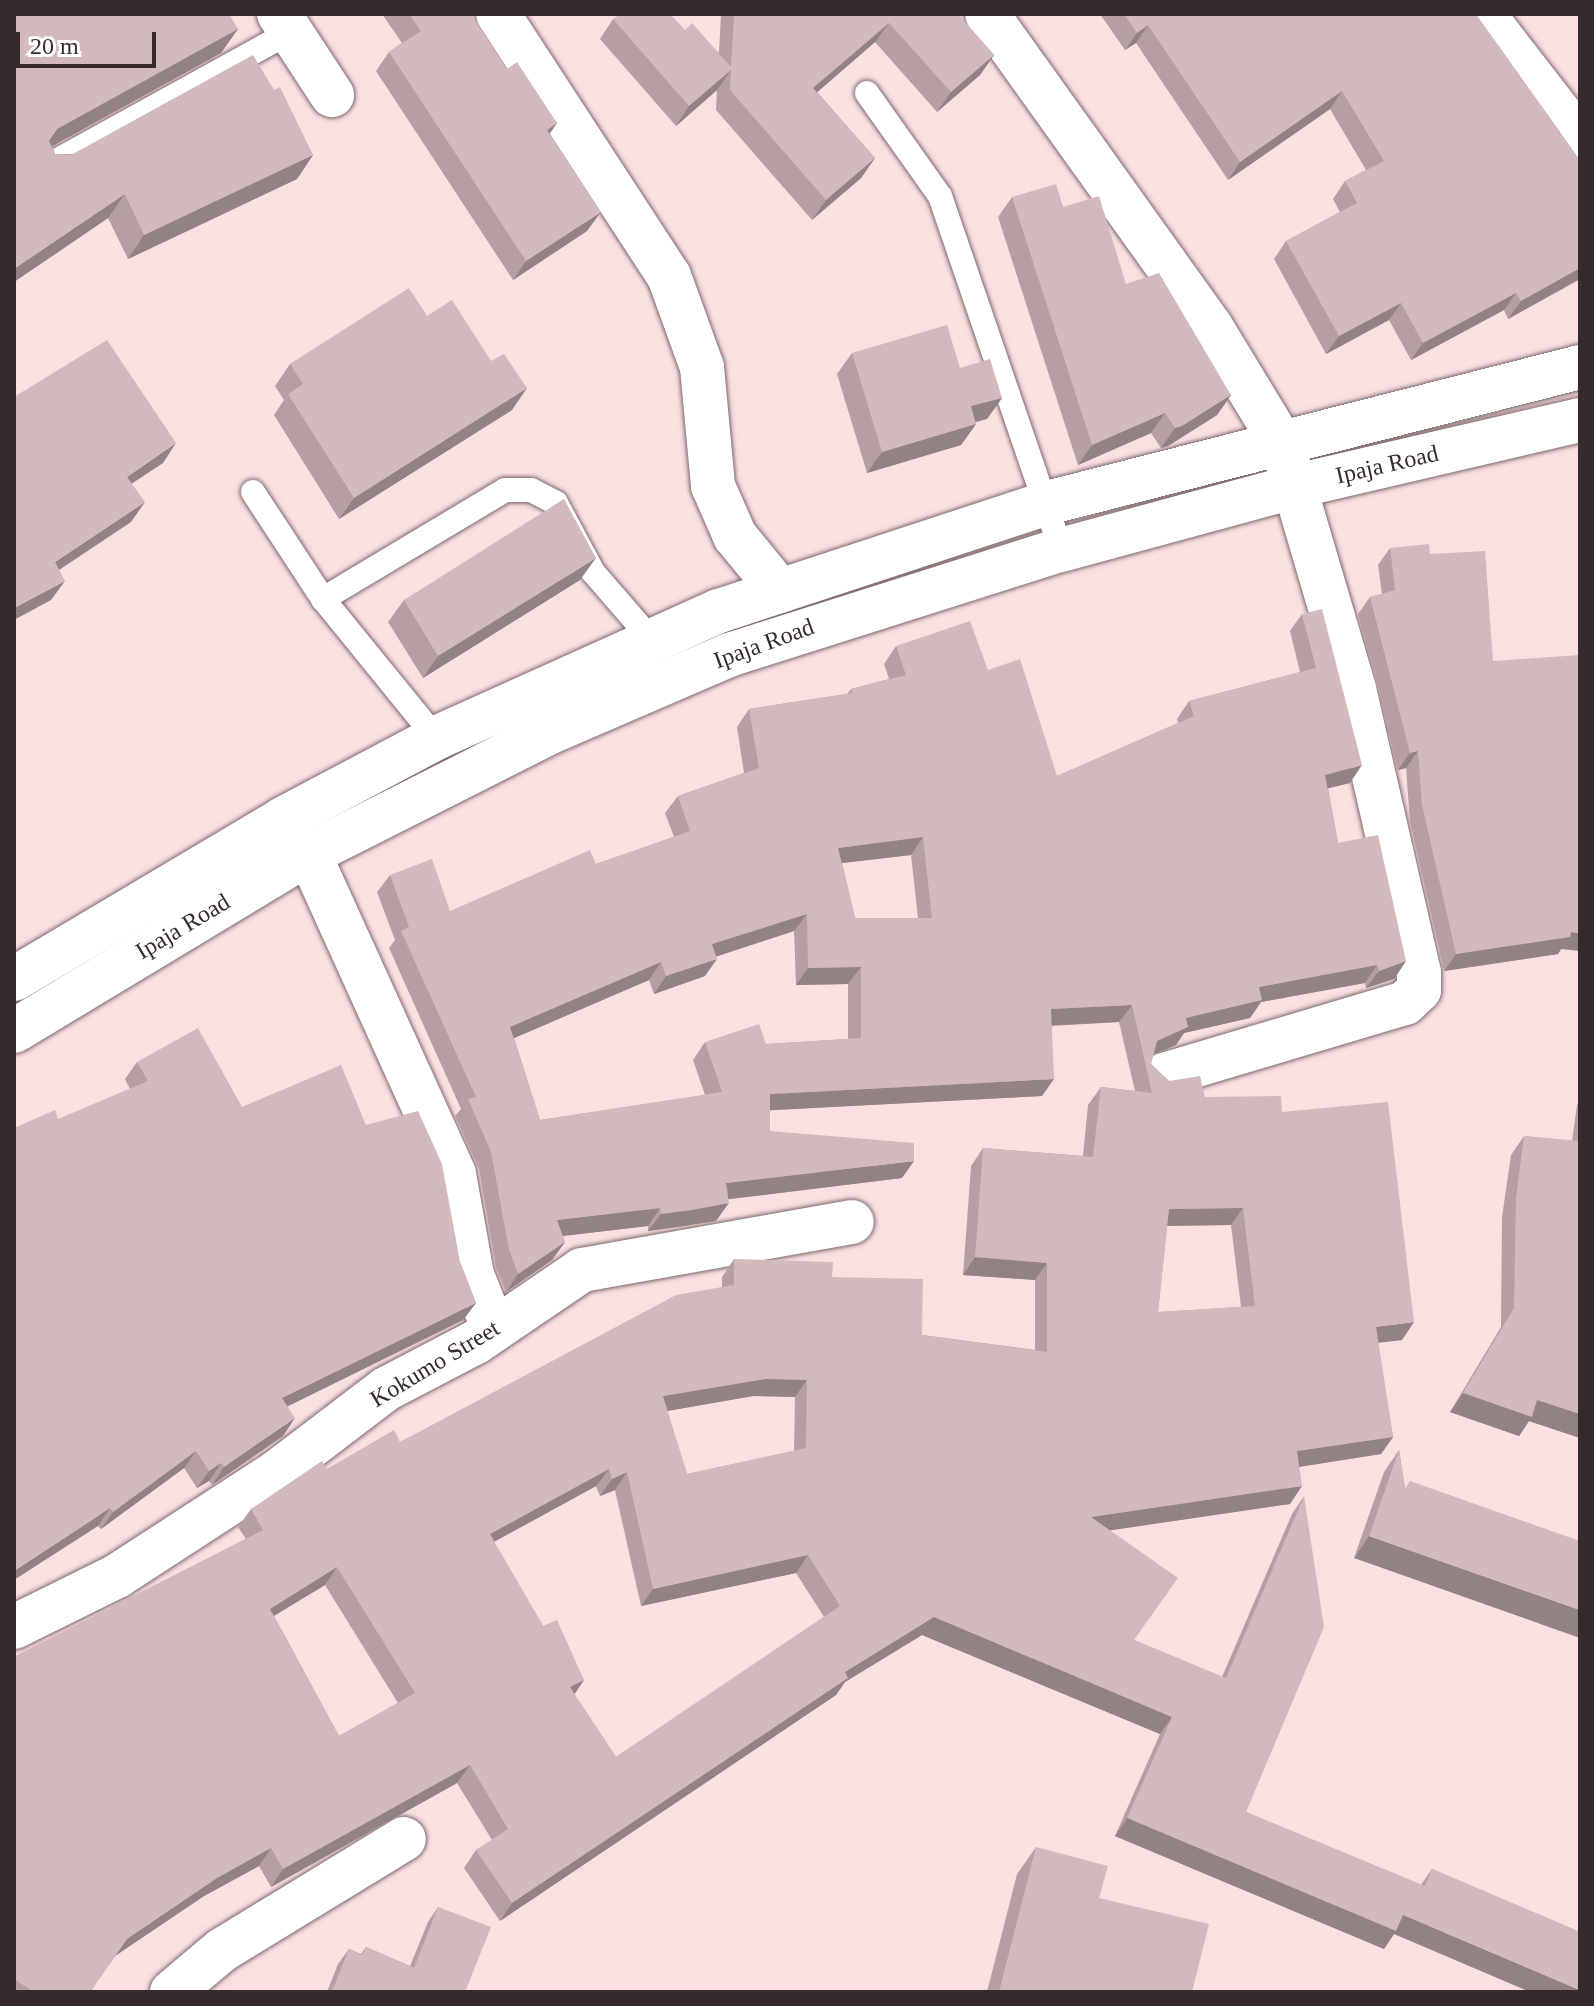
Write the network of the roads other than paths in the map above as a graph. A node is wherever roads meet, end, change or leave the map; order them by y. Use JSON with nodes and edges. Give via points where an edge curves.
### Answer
{"nodes":[{"id":1,"x":498,"y":14,"type":"edge"},
{"id":2,"x":987,"y":14,"type":"edge"},
{"id":3,"x":1483,"y":14,"type":"edge"},
{"id":4,"x":285,"y":23,"type":"edge"},
{"id":5,"x":867,"y":93,"type":"dead end"},
{"id":6,"x":332,"y":95,"type":"dead end"},
{"id":7,"x":1580,"y":139,"type":"edge"},
{"id":8,"x":47,"y":166,"type":"edge"},
{"id":9,"x":1580,"y":367,"type":"edge"},
{"id":10,"x":1580,"y":420,"type":"edge"},
{"id":11,"x":1282,"y":444,"type":"junction"},
{"id":12,"x":1296,"y":486,"type":"junction"},
{"id":13,"x":253,"y":492,"type":"dead end"},
{"id":14,"x":1047,"y":503,"type":"junction"},
{"id":15,"x":1061,"y":550,"type":"junction"},
{"id":16,"x":780,"y":591,"type":"junction"},
{"id":17,"x":323,"y":599,"type":"junction"},
{"id":18,"x":651,"y":639,"type":"junction"},
{"id":19,"x":543,"y":712,"type":"junction"},
{"id":20,"x":436,"y":738,"type":"junction"},
{"id":21,"x":309,"y":854,"type":"junction"},
{"id":22,"x":14,"y":979,"type":"edge"},
{"id":23,"x":14,"y":1031,"type":"edge"},
{"id":24,"x":1163,"y":1075,"type":"edge"},
{"id":25,"x":852,"y":1222,"type":"dead end"},
{"id":26,"x":494,"y":1330,"type":"junction"},
{"id":27,"x":14,"y":1627,"type":"edge"},
{"id":28,"x":404,"y":1839,"type":"dead end"},
{"id":29,"x":172,"y":1992,"type":"edge"}],
"edges":[{"from":1,"to":16,"type":"street","via":[[669,276],[702,367],[713,486],[735,536]]},
{"from":2,"to":11,"type":"street","via":[[1211,327]]},
{"from":3,"to":7,"type":"street"},
{"from":4,"to":6,"type":"street"},
{"from":4,"to":8,"type":"lane"},
{"from":5,"to":14,"type":"lane","via":[[940,196]]},
{"from":9,"to":11,"type":"street","name":"Ipaja Road"},
{"from":10,"to":12,"type":"street","name":"Ipaja Road"},
{"from":11,"to":12,"type":"street"},
{"from":11,"to":14,"type":"street","name":"Ipaja Road"},
{"from":12,"to":15,"type":"street","name":"Ipaja Road"},
{"from":12,"to":24,"type":"street","via":[[1354,689],[1419,990],[1405,1003]]},
{"from":13,"to":17,"type":"lane"},
{"from":14,"to":15,"type":"lane"},
{"from":14,"to":16,"type":"street","name":"Ipaja Road"},
{"from":15,"to":19,"type":"street","name":"Ipaja Road"},
{"from":16,"to":18,"type":"street","name":"Ipaja Road"},
{"from":17,"to":18,"type":"lane","via":[[505,490],[531,490],[556,503],[593,572]]},
{"from":17,"to":20,"type":"lane"},
{"from":18,"to":19,"type":"street","name":"Ipaja Road"},
{"from":19,"to":20,"type":"street","name":"Ipaja Road"},
{"from":19,"to":21,"type":"street","name":"Ipaja Road"},
{"from":20,"to":22,"type":"street","name":"Ipaja Road","via":[[283,819]]},
{"from":21,"to":23,"type":"street","name":"Ipaja Road"},
{"from":21,"to":26,"type":"street","via":[[454,1174],[472,1275]]},
{"from":25,"to":26,"type":"street","name":"Kokumo Street","via":[[582,1270]]},
{"from":26,"to":27,"type":"street","name":"Kokumo Street","via":[[386,1389],[277,1472],[117,1576]]},
{"from":28,"to":29,"type":"street","via":[[222,1950]]}]}
